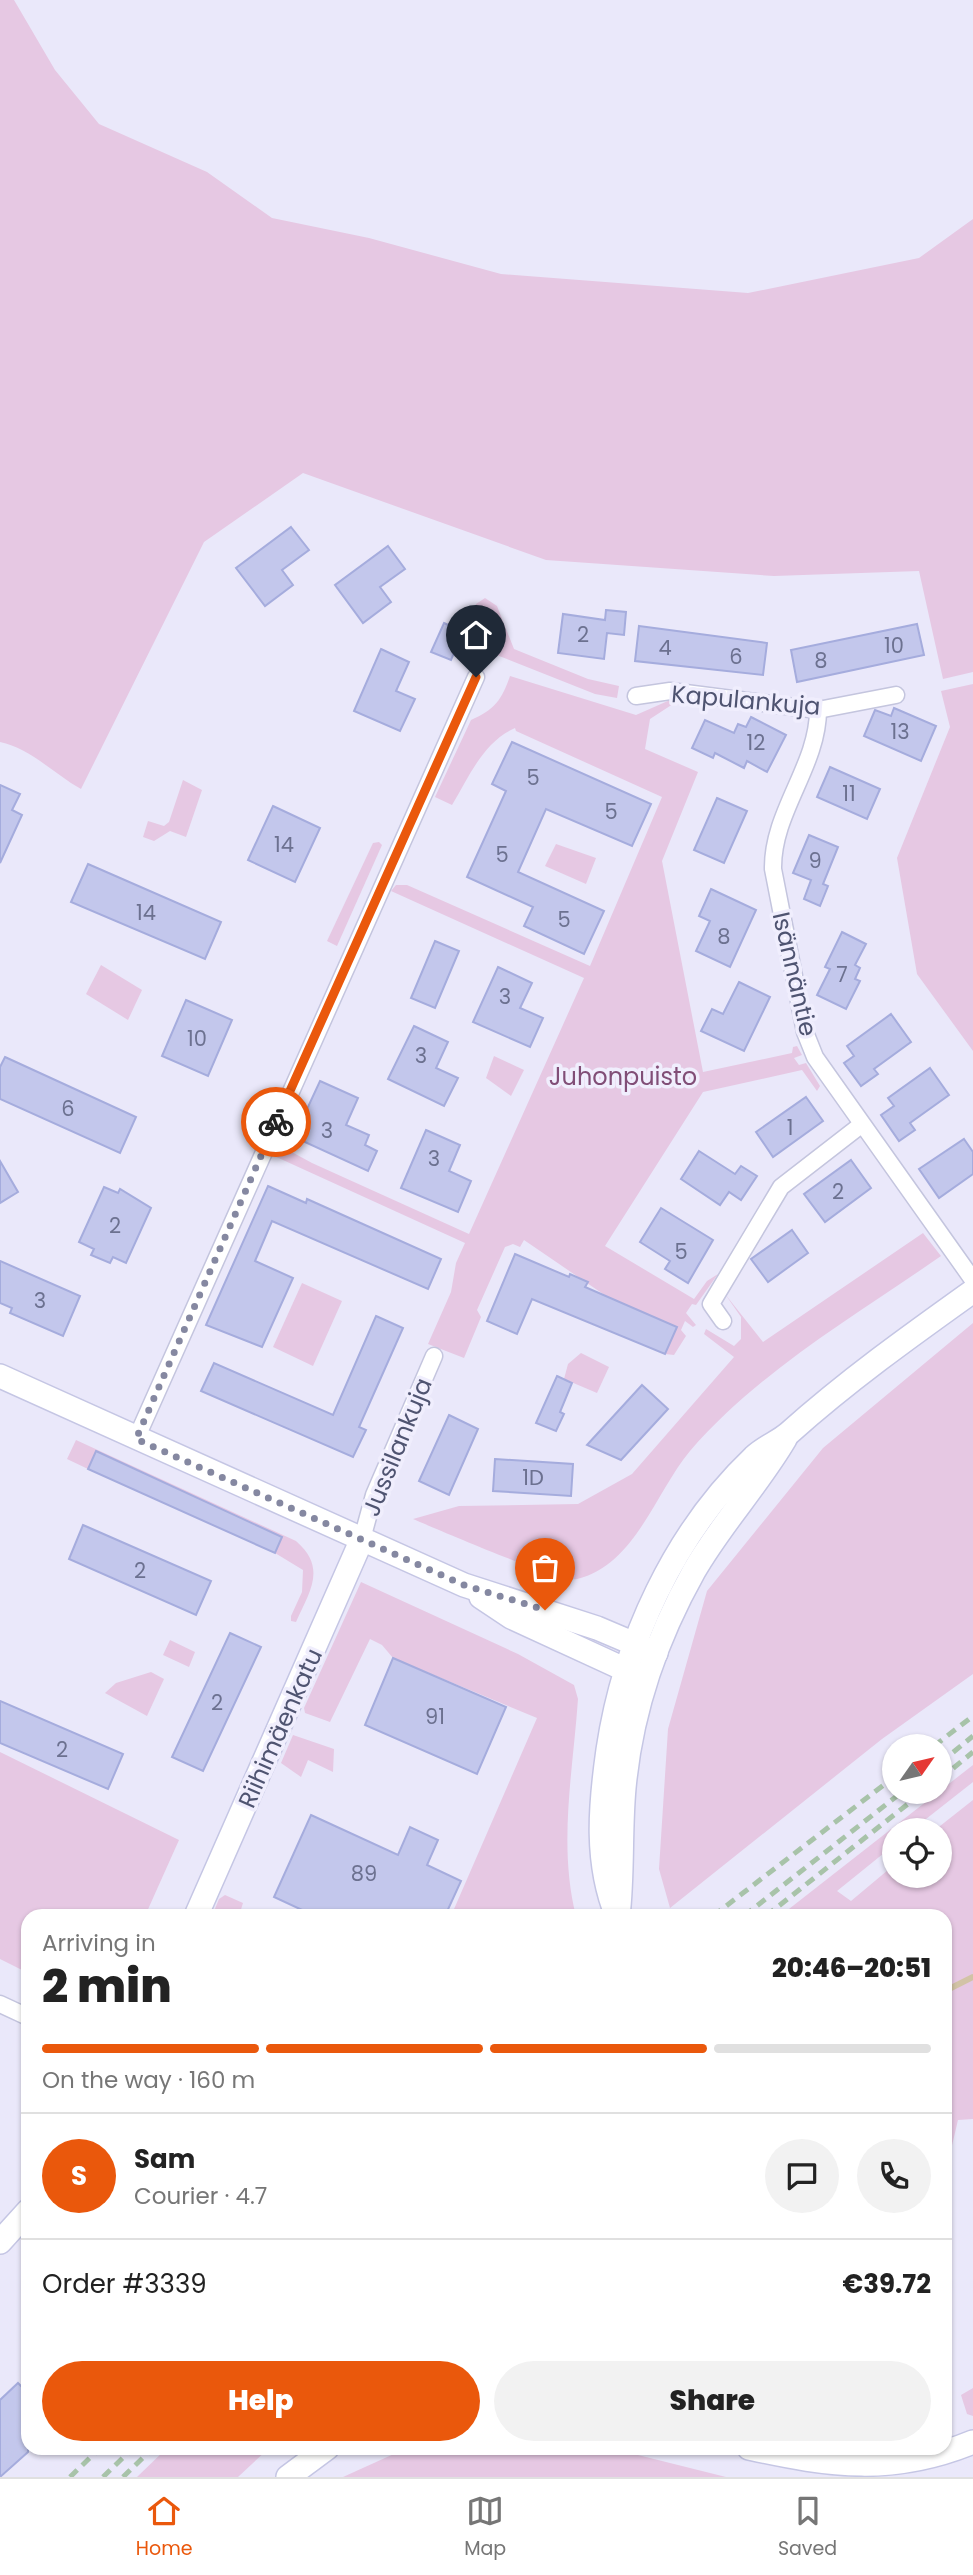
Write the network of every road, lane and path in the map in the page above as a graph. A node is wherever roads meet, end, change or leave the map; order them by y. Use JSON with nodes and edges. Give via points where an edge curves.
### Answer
{"nodes":[{"id":1,"x":476,"y":677,"type":"dead end"},
{"id":2,"x":896,"y":695,"type":"dead end"},
{"id":3,"x":636,"y":696,"type":"dead end"},
{"id":4,"x":818,"y":710,"type":"junction"},
{"id":5,"x":861,"y":1125,"type":"junction"},
{"id":6,"x":973,"y":1280,"type":"edge"},
{"id":7,"x":973,"y":1290,"type":"edge"},
{"id":8,"x":723,"y":1321,"type":"dead end"},
{"id":9,"x":434,"y":1356,"type":"dead end"},
{"id":10,"x":0,"y":1377,"type":"edge"},
{"id":11,"x":136,"y":1439,"type":"junction"},
{"id":12,"x":362,"y":1539,"type":"junction"},
{"id":13,"x":464,"y":1585,"type":"junction"},
{"id":14,"x":645,"y":1649,"type":"junction"},
{"id":15,"x":626,"y":1670,"type":"junction"},
{"id":16,"x":647,"y":1679,"type":"junction"},
{"id":17,"x":199,"y":1909,"type":"edge"},
{"id":18,"x":616,"y":1909,"type":"edge"},
{"id":19,"x":618,"y":1909,"type":"edge"},
{"id":20,"x":0,"y":2004,"type":"edge"},
{"id":21,"x":21,"y":2014,"type":"edge"},
{"id":22,"x":21,"y":2219,"type":"edge"},
{"id":23,"x":0,"y":2242,"type":"edge"},
{"id":24,"x":973,"y":2442,"type":"edge"},
{"id":25,"x":952,"y":2448,"type":"edge"},
{"id":26,"x":318,"y":2455,"type":"edge"},
{"id":27,"x":790,"y":2455,"type":"edge"},
{"id":28,"x":929,"y":2455,"type":"edge"},
{"id":29,"x":288,"y":2477,"type":"edge"}],
"edges":[{"from":1,"to":11,"type":"street"},
{"from":2,"to":4,"type":"street","name":"Kapulankuja"},
{"from":3,"to":4,"type":"street","name":"Kapulankuja","via":[[670,691]]},
{"from":4,"to":5,"type":"street","name":"Isännäntie","via":[[813,747],[776,836],[773,869],[805,1032],[826,1076]]},
{"from":5,"to":6,"type":"street","name":"Isännäntie"},
{"from":5,"to":8,"type":"street","via":[[795,1175],[767,1207],[711,1304]]},
{"from":7,"to":14,"type":"main road","via":[[830,1397],[788,1435],[768,1468],[731,1512]]},
{"from":9,"to":12,"type":"street","name":"Jussilankuja","via":[[374,1495]]},
{"from":10,"to":11,"type":"main road"},
{"from":11,"to":12,"type":"main road"},
{"from":12,"to":13,"type":"main road"},
{"from":12,"to":17,"type":"main road","name":"Riihimäenkatu"},
{"from":13,"to":14,"type":"main road","via":[[597,1628]]},
{"from":13,"to":15,"type":"main road","via":[[510,1617]]},
{"from":14,"to":15,"type":"main road"},
{"from":14,"to":16,"type":"main road"},
{"from":15,"to":16,"type":"main road"},
{"from":15,"to":18,"type":"main road","via":[[610,1740],[602,1813],[602,1869]]},
{"from":16,"to":19,"type":"main road","via":[[624,1786]]},
{"from":20,"to":21,"type":"street"},
{"from":22,"to":23,"type":"main road"},
{"from":24,"to":25,"type":"main road"},
{"from":26,"to":29,"type":"main road"},
{"from":27,"to":28,"type":"main road","via":[[855,2466]]}]}
